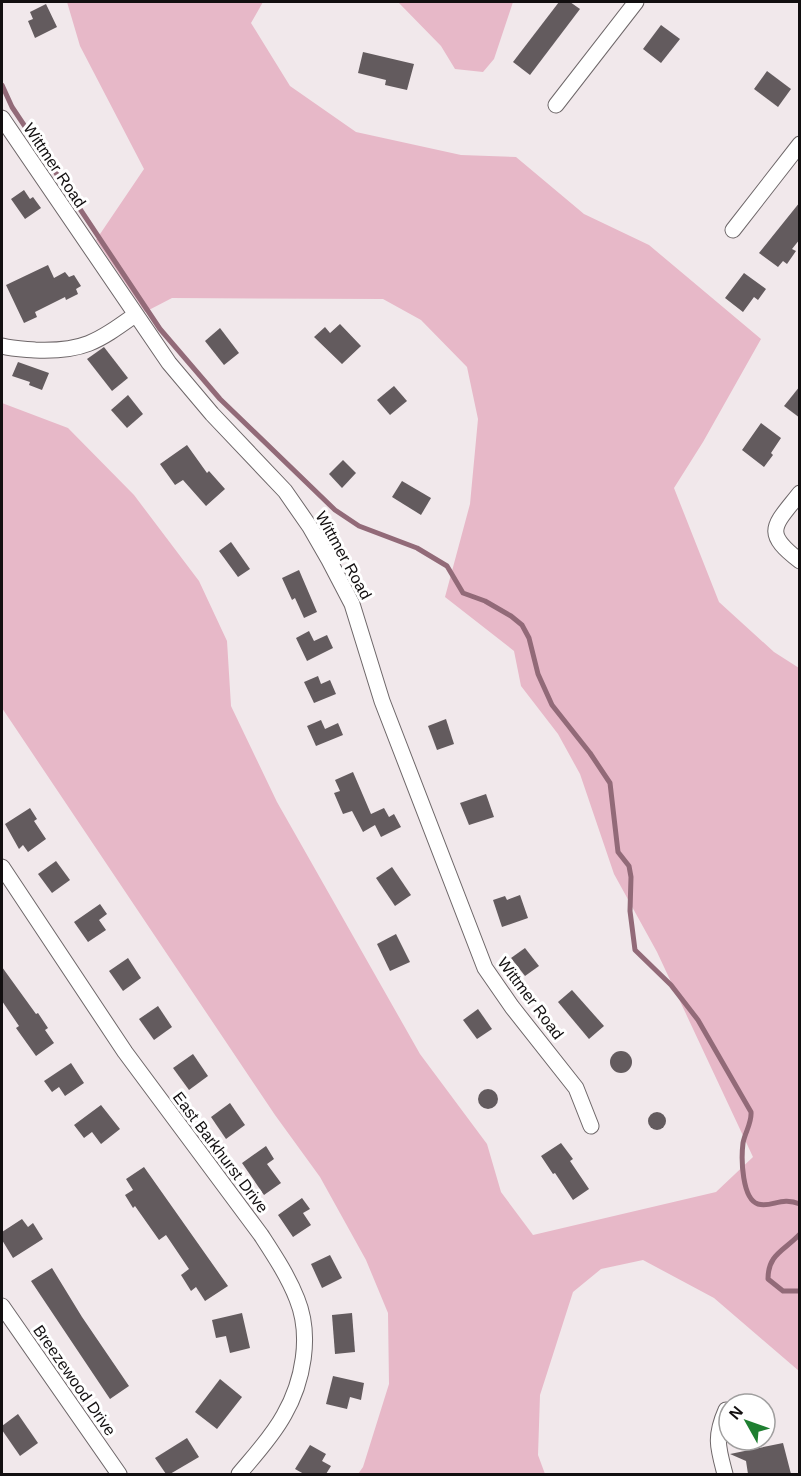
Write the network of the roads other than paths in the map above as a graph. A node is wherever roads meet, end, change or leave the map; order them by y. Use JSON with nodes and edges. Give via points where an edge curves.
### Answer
{"nodes":[{"id":1,"x":636,"y":2,"type":"edge"},
{"id":2,"x":556,"y":105,"type":"dead end"},
{"id":3,"x":2,"y":118,"type":"edge"},
{"id":4,"x":800,"y":144,"type":"edge"},
{"id":5,"x":733,"y":230,"type":"dead end"},
{"id":6,"x":135,"y":315,"type":"junction"},
{"id":7,"x":2,"y":346,"type":"edge"},
{"id":8,"x":800,"y":493,"type":"edge"},
{"id":9,"x":800,"y":561,"type":"edge"},
{"id":10,"x":2,"y":867,"type":"edge"},
{"id":11,"x":591,"y":1126,"type":"dead end"},
{"id":12,"x":2,"y":1306,"type":"edge"},
{"id":13,"x":719,"y":1452,"type":"edge"},
{"id":14,"x":119,"y":1474,"type":"edge"},
{"id":15,"x":239,"y":1474,"type":"edge"},
{"id":16,"x":725,"y":1474,"type":"edge"}],
"edges":[{"from":1,"to":2,"type":"street"},
{"from":3,"to":6,"type":"street","name":"Wittmer Road"},
{"from":4,"to":5,"type":"street"},
{"from":6,"to":7,"type":"street","via":[[81,348],[57,351]]},
{"from":6,"to":11,"type":"street","name":"Wittmer Road","via":[[191,391],[285,491],[329,560],[352,604],[386,711],[485,968],[576,1088]]},
{"from":8,"to":9,"type":"street","via":[[776,525],[774,535]]},
{"from":10,"to":15,"type":"street","name":"East Barkhurst Drive","via":[[125,1052],[261,1235],[298,1300],[305,1340],[291,1399],[284,1416]]},
{"from":12,"to":14,"type":"street","name":"Breezewood Drive"},
{"from":13,"to":16,"type":"street"}]}
